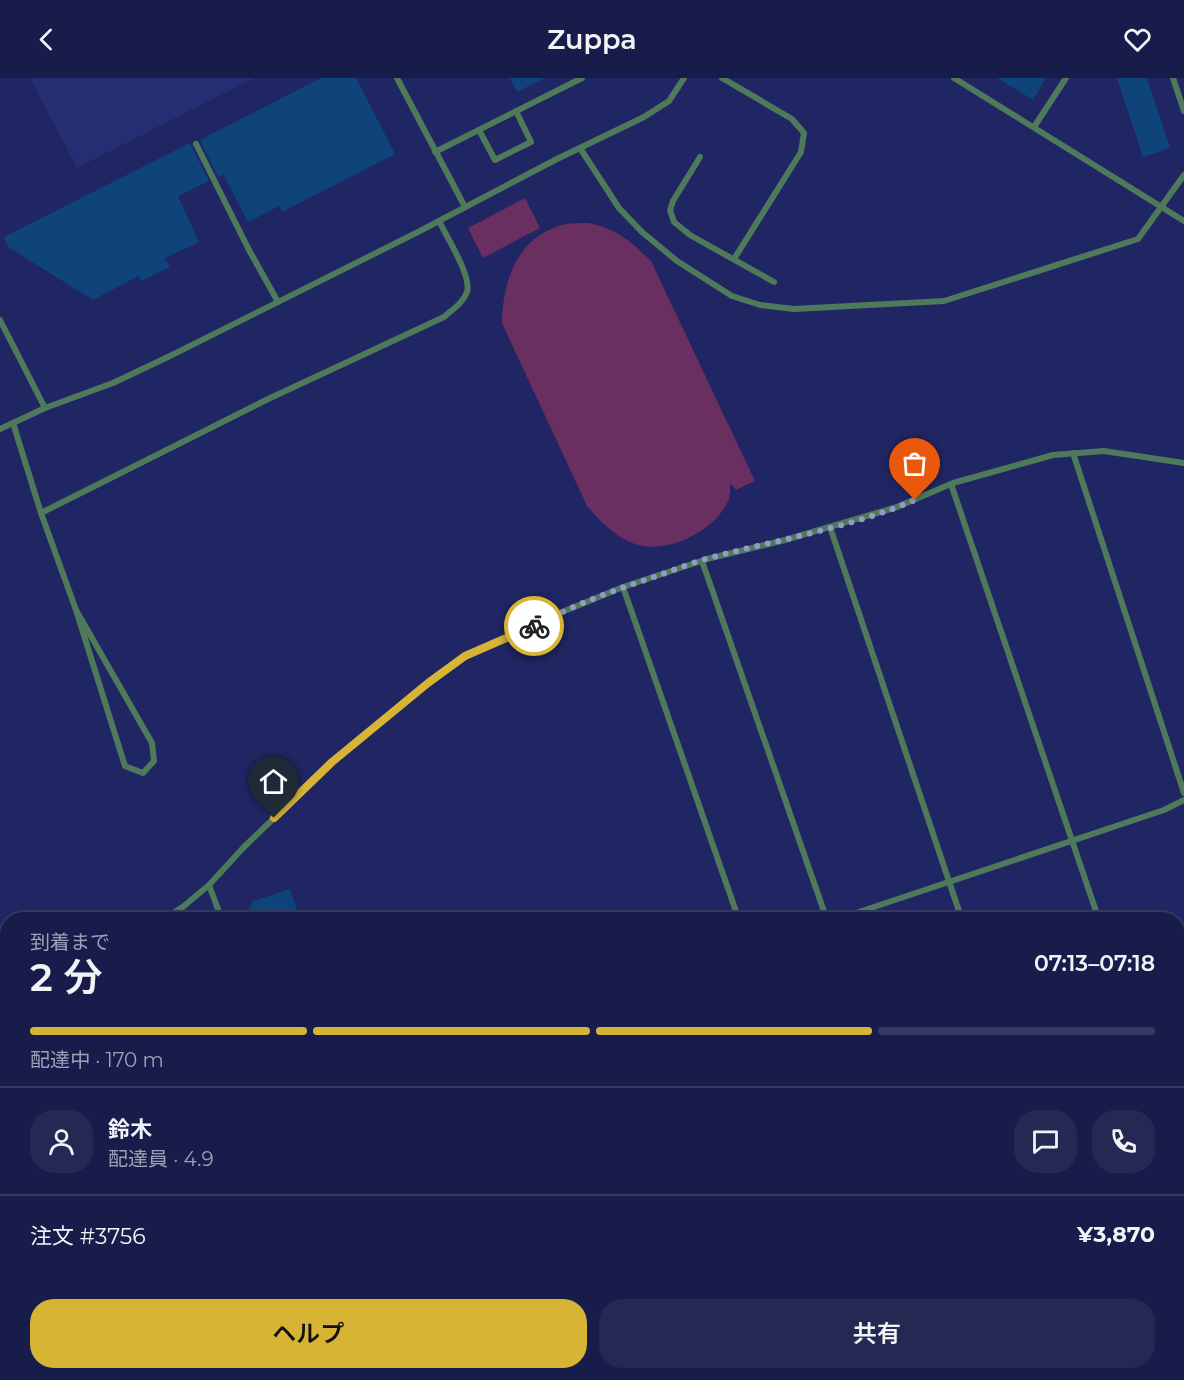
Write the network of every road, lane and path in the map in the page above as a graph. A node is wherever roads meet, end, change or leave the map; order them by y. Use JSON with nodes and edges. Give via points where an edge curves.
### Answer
{"nodes":[{"id":1,"x":397,"y":78,"type":"edge"},
{"id":2,"x":582,"y":78,"type":"edge"},
{"id":3,"x":684,"y":78,"type":"edge"},
{"id":4,"x":722,"y":78,"type":"edge"},
{"id":5,"x":954,"y":78,"type":"edge"},
{"id":6,"x":1066,"y":78,"type":"edge"},
{"id":7,"x":1173,"y":78,"type":"edge"},
{"id":8,"x":516,"y":111,"type":"junction"},
{"id":9,"x":1184,"y":111,"type":"edge"},
{"id":10,"x":1034,"y":128,"type":"junction"},
{"id":11,"x":479,"y":130,"type":"junction"},
{"id":12,"x":196,"y":144,"type":"dead end"},
{"id":13,"x":580,"y":148,"type":"junction"},
{"id":14,"x":435,"y":152,"type":"junction"},
{"id":15,"x":700,"y":157,"type":"dead end"},
{"id":16,"x":1184,"y":175,"type":"edge"},
{"id":17,"x":1161,"y":206,"type":"junction"},
{"id":18,"x":465,"y":207,"type":"junction"},
{"id":19,"x":439,"y":221,"type":"junction"},
{"id":20,"x":1184,"y":221,"type":"edge"},
{"id":21,"x":734,"y":259,"type":"junction"},
{"id":22,"x":774,"y":282,"type":"dead end"},
{"id":23,"x":278,"y":302,"type":"junction"},
{"id":24,"x":0,"y":320,"type":"edge"},
{"id":25,"x":45,"y":408,"type":"junction"},
{"id":26,"x":14,"y":423,"type":"junction"},
{"id":27,"x":0,"y":429,"type":"edge"},
{"id":28,"x":1073,"y":453,"type":"junction"},
{"id":29,"x":1184,"y":463,"type":"edge"},
{"id":30,"x":951,"y":484,"type":"junction"},
{"id":31,"x":41,"y":513,"type":"junction"},
{"id":32,"x":830,"y":527,"type":"junction"},
{"id":33,"x":702,"y":561,"type":"junction"},
{"id":34,"x":623,"y":587,"type":"junction"},
{"id":35,"x":76,"y":610,"type":"junction"},
{"id":36,"x":1184,"y":793,"type":"edge"},
{"id":37,"x":1184,"y":800,"type":"edge"},
{"id":38,"x":1072,"y":840,"type":"junction"},
{"id":39,"x":949,"y":882,"type":"junction"},
{"id":40,"x":209,"y":885,"type":"junction"},
{"id":41,"x":175,"y":912,"type":"edge"},
{"id":42,"x":219,"y":912,"type":"edge"},
{"id":43,"x":736,"y":912,"type":"edge"},
{"id":44,"x":825,"y":912,"type":"edge"},
{"id":45,"x":859,"y":912,"type":"edge"},
{"id":46,"x":959,"y":912,"type":"edge"},
{"id":47,"x":1096,"y":912,"type":"edge"}],
"edges":[{"from":1,"to":14,"type":"lane"},
{"from":2,"to":8,"type":"lane"},
{"from":3,"to":13,"type":"lane","via":[[669,101]]},
{"from":4,"to":21,"type":"lane","via":[[792,119],[804,133],[801,152]]},
{"from":5,"to":10,"type":"lane"},
{"from":6,"to":10,"type":"lane"},
{"from":7,"to":9,"type":"lane"},
{"from":8,"to":11,"type":"lane"},
{"from":8,"to":11,"type":"lane","via":[[531,141],[495,160]]},
{"from":10,"to":17,"type":"lane"},
{"from":11,"to":14,"type":"lane"},
{"from":12,"to":23,"type":"lane"},
{"from":13,"to":17,"type":"lane","via":[[619,208],[677,261],[732,296],[760,305],[794,309],[944,301],[1138,240]]},
{"from":13,"to":18,"type":"lane"},
{"from":14,"to":18,"type":"lane"},
{"from":15,"to":21,"type":"lane","via":[[670,210],[674,222]]},
{"from":16,"to":17,"type":"lane"},
{"from":17,"to":20,"type":"lane"},
{"from":18,"to":19,"type":"lane"},
{"from":19,"to":23,"type":"lane"},
{"from":19,"to":31,"type":"lane","via":[[466,276],[468,290],[461,303],[444,316]]},
{"from":21,"to":22,"type":"lane"},
{"from":23,"to":25,"type":"lane","via":[[113,383]]},
{"from":24,"to":25,"type":"lane"},
{"from":25,"to":26,"type":"lane"},
{"from":26,"to":27,"type":"lane"},
{"from":26,"to":31,"type":"lane"},
{"from":28,"to":29,"type":"lane","via":[[1104,451]]},
{"from":28,"to":30,"type":"lane"},
{"from":28,"to":36,"type":"lane"},
{"from":30,"to":32,"type":"lane","via":[[897,507]]},
{"from":30,"to":38,"type":"lane"},
{"from":31,"to":35,"type":"lane"},
{"from":32,"to":33,"type":"lane"},
{"from":32,"to":39,"type":"lane"},
{"from":33,"to":34,"type":"lane"},
{"from":33,"to":44,"type":"lane"},
{"from":34,"to":40,"type":"lane","via":[[465,656],[332,762]]},
{"from":34,"to":43,"type":"lane"},
{"from":35,"to":35,"type":"lane","via":[[152,743],[154,761],[143,773],[125,765]]},
{"from":37,"to":38,"type":"lane"},
{"from":38,"to":39,"type":"lane"},
{"from":38,"to":47,"type":"lane"},
{"from":39,"to":45,"type":"lane"},
{"from":39,"to":46,"type":"lane"},
{"from":40,"to":41,"type":"lane"},
{"from":40,"to":42,"type":"lane"}]}
